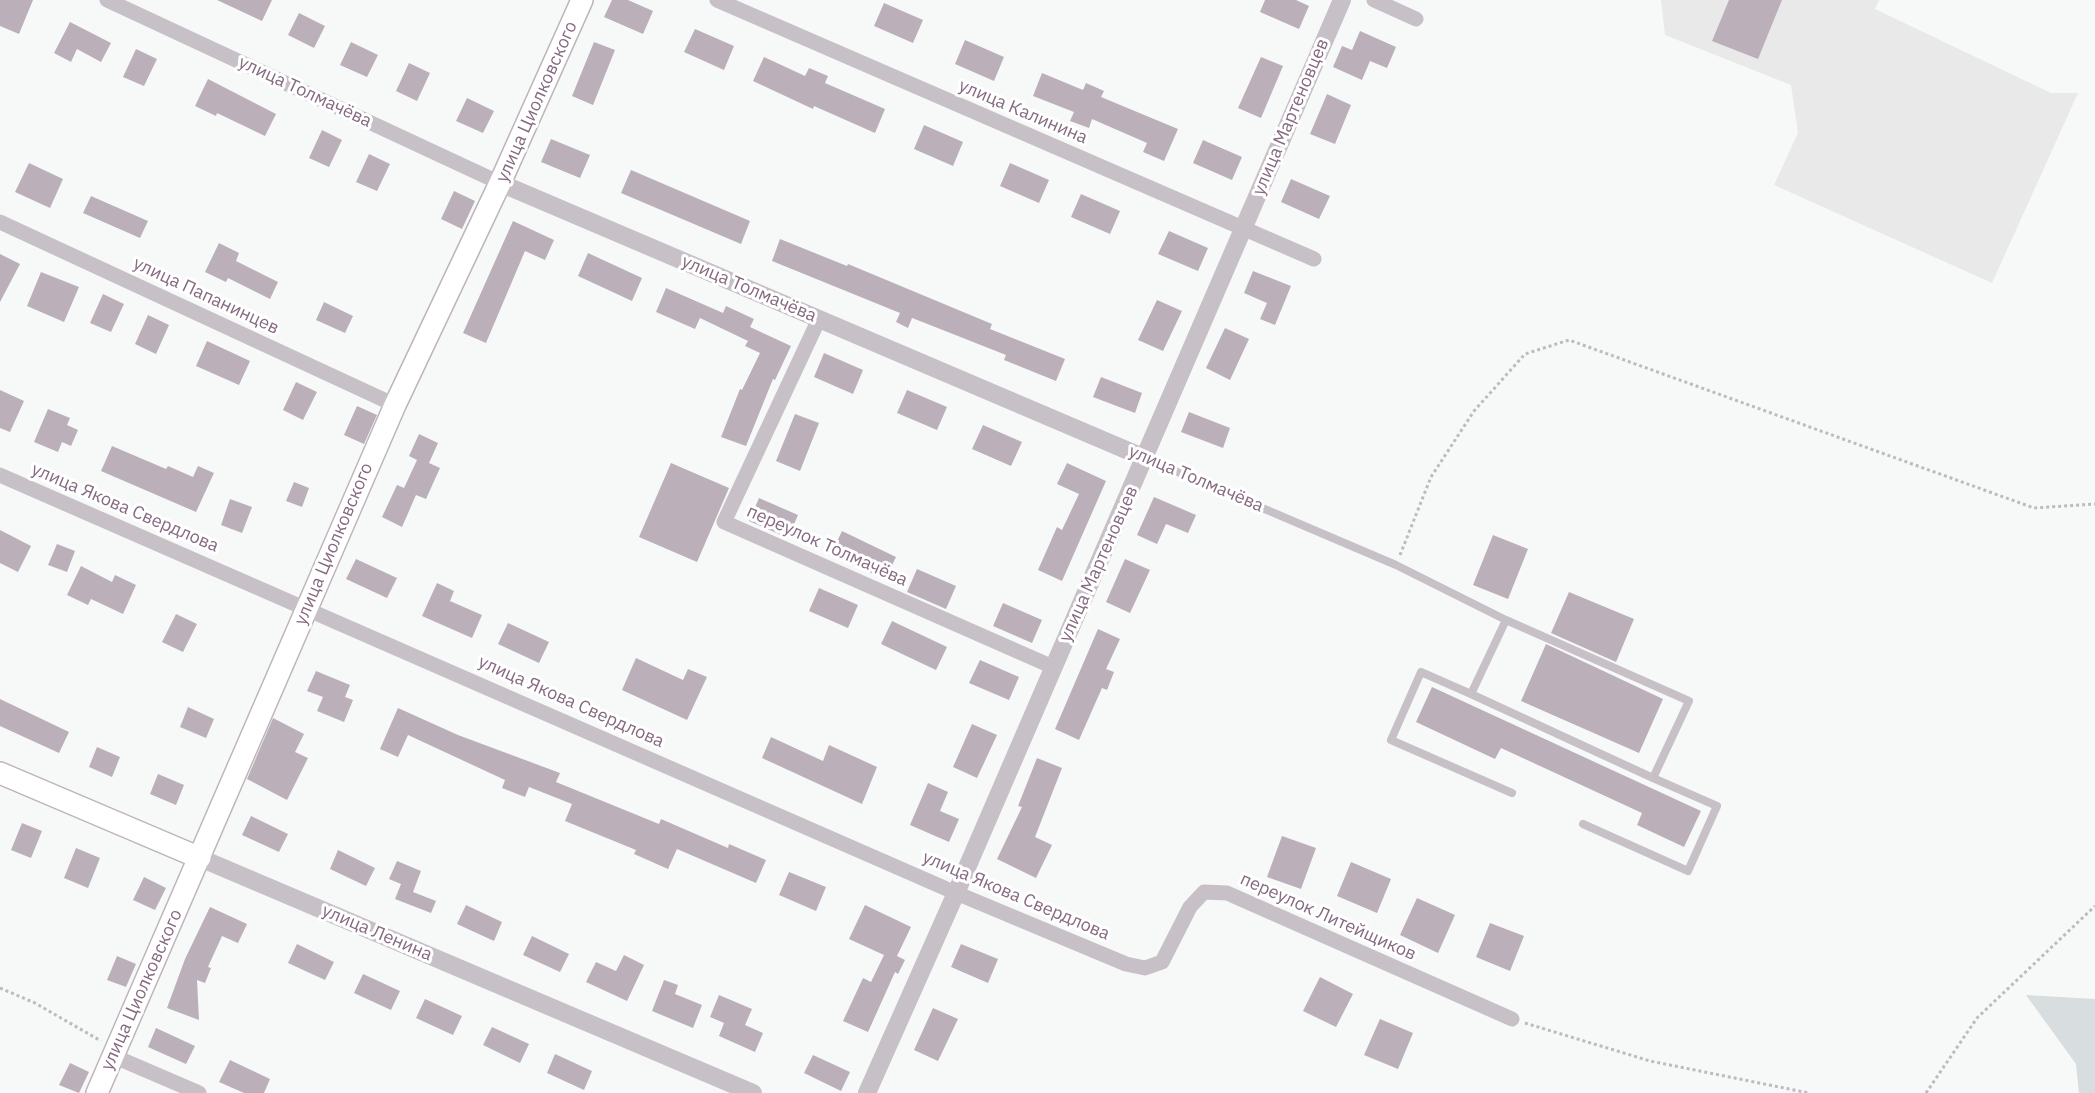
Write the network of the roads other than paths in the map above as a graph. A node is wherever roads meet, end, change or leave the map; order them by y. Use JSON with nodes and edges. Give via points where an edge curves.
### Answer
{"nodes":[{"id":1,"x":107,"y":0,"type":"edge"},
{"id":2,"x":582,"y":0,"type":"edge"},
{"id":3,"x":717,"y":0,"type":"edge"},
{"id":4,"x":1342,"y":0,"type":"edge"},
{"id":5,"x":1374,"y":0,"type":"edge"},
{"id":6,"x":1416,"y":19,"type":"dead end"},
{"id":7,"x":500,"y":183,"type":"junction"},
{"id":8,"x":0,"y":222,"type":"edge"},
{"id":9,"x":1243,"y":228,"type":"junction"},
{"id":10,"x":1314,"y":259,"type":"dead end"},
{"id":11,"x":819,"y":319,"type":"junction"},
{"id":12,"x":395,"y":405,"type":"junction"},
{"id":13,"x":1145,"y":458,"type":"junction"},
{"id":14,"x":0,"y":475,"type":"edge"},
{"id":15,"x":307,"y":607,"type":"junction"},
{"id":16,"x":1506,"y":620,"type":"junction"},
{"id":17,"x":1053,"y":667,"type":"junction"},
{"id":18,"x":1471,"y":694,"type":"junction"},
{"id":19,"x":0,"y":773,"type":"edge"},
{"id":20,"x":1653,"y":778,"type":"junction"},
{"id":21,"x":1512,"y":793,"type":"dead end"},
{"id":22,"x":1583,"y":824,"type":"dead end"},
{"id":23,"x":200,"y":858,"type":"junction"},
{"id":24,"x":956,"y":893,"type":"junction"},
{"id":25,"x":1126,"y":964,"type":"joint"},
{"id":26,"x":1512,"y":1019,"type":"road end"},
{"id":27,"x":113,"y":1056,"type":"junction"},
{"id":28,"x":97,"y":1093,"type":"edge"},
{"id":29,"x":199,"y":1093,"type":"edge"},
{"id":30,"x":753,"y":1093,"type":"edge"},
{"id":31,"x":867,"y":1093,"type":"edge"}],
"edges":[{"from":1,"to":7,"type":"street","name":"улица Толмачёва"},
{"from":2,"to":7,"type":"main road","name":"улица Циолковского"},
{"from":3,"to":9,"type":"street","name":"улица Калинина"},
{"from":4,"to":9,"type":"street","name":"улица Мартеновцев"},
{"from":5,"to":6,"type":"street"},
{"from":7,"to":11,"type":"street","name":"улица Толмачёва"},
{"from":7,"to":12,"type":"main road","name":"улица Циолковского"},
{"from":8,"to":12,"type":"street","name":"улица Папанинцев"},
{"from":9,"to":10,"type":"street","name":"улица Калинина"},
{"from":9,"to":13,"type":"street","name":"улица Мартеновцев"},
{"from":11,"to":13,"type":"street","name":"улица Толмачёва"},
{"from":11,"to":17,"type":"street","name":"переулок Толмачёва","via":[[724,522]]},
{"from":12,"to":15,"type":"main road","name":"улица Циолковского"},
{"from":13,"to":16,"type":"lane","name":"улица Толмачёва","via":[[1396,565]]},
{"from":13,"to":17,"type":"street","name":"улица Мартеновцев"},
{"from":14,"to":15,"type":"street","name":"улица Якова Свердлова"},
{"from":15,"to":23,"type":"main road","name":"улица Циолковского"},
{"from":15,"to":24,"type":"street","name":"улица Якова Свердлова"},
{"from":16,"to":18,"type":"lane"},
{"from":16,"to":20,"type":"lane","name":"улица Толмачёва","via":[[1689,701]]},
{"from":17,"to":24,"type":"street","name":"улица Мартеновцев"},
{"from":18,"to":20,"type":"lane"},
{"from":18,"to":21,"type":"lane","via":[[1421,672],[1391,741]]},
{"from":19,"to":23,"type":"main road","name":"улица Ленина"},
{"from":20,"to":22,"type":"lane","via":[[1716,806],[1688,871]]},
{"from":23,"to":27,"type":"main road","name":"улица Циолковского"},
{"from":23,"to":30,"type":"street","name":"улица Ленина"},
{"from":24,"to":25,"type":"street","name":"улица Якова Свердлова"},
{"from":24,"to":31,"type":"street","name":"улица Мартеновцев"},
{"from":25,"to":26,"type":"street","name":"переулок Литейщиков","via":[[1145,968],[1162,962],[1190,907],[1204,892],[1227,893]]},
{"from":27,"to":28,"type":"main road","name":"улица Циолковского"},
{"from":27,"to":29,"type":"street"}]}
